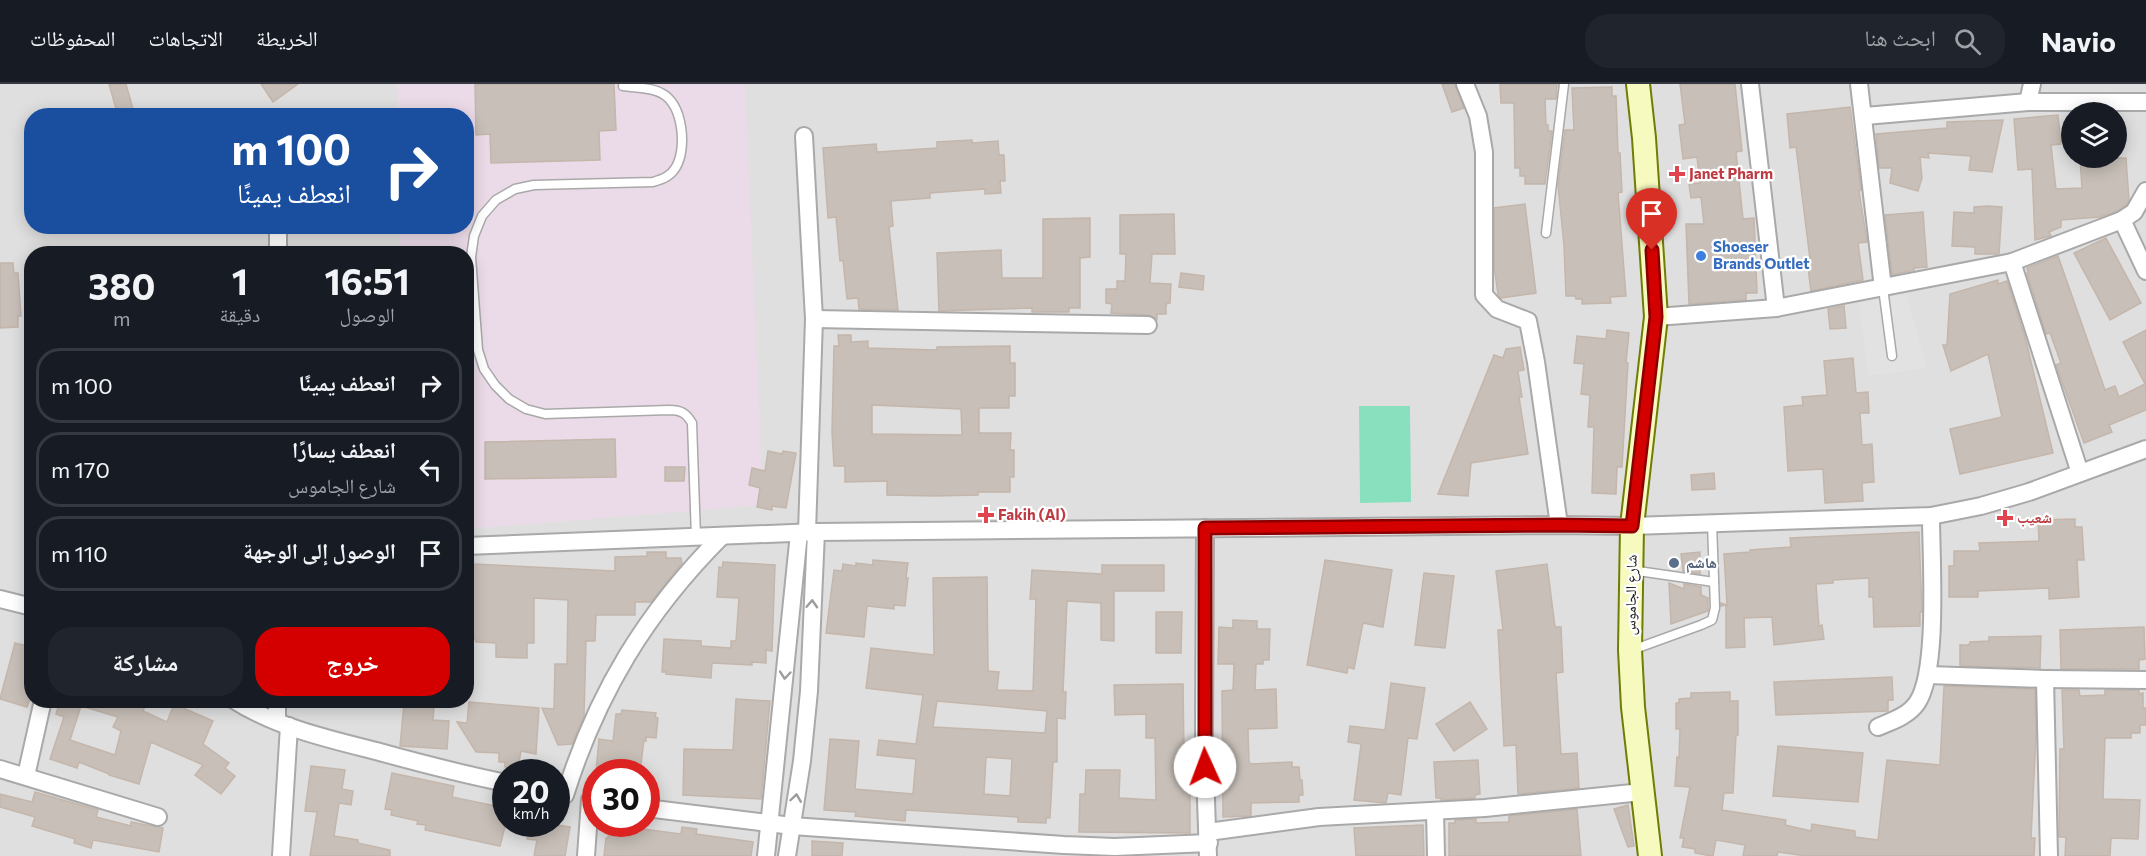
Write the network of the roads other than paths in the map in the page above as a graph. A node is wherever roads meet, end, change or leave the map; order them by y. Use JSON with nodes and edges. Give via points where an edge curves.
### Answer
{"nodes":[{"id":1,"x":1465,"y":84,"type":"edge"},
{"id":2,"x":1564,"y":84,"type":"edge"},
{"id":3,"x":1638,"y":84,"type":"edge"},
{"id":4,"x":1750,"y":84,"type":"edge"},
{"id":5,"x":1859,"y":84,"type":"edge"},
{"id":6,"x":2032,"y":84,"type":"edge"},
{"id":7,"x":622,"y":86,"type":"dead end"},
{"id":8,"x":2028,"y":102,"type":"junction"},
{"id":9,"x":2146,"y":102,"type":"edge"},
{"id":10,"x":1865,"y":116,"type":"junction"},
{"id":11,"x":804,"y":136,"type":"dead end"},
{"id":12,"x":2146,"y":191,"type":"edge"},
{"id":13,"x":2122,"y":220,"type":"junction"},
{"id":14,"x":1546,"y":233,"type":"dead end"},
{"id":15,"x":473,"y":246,"type":"edge"},
{"id":16,"x":2012,"y":262,"type":"junction"},
{"id":17,"x":2146,"y":271,"type":"edge"},
{"id":18,"x":1883,"y":288,"type":"junction"},
{"id":19,"x":474,"y":297,"type":"edge"},
{"id":20,"x":1776,"y":308,"type":"junction"},
{"id":21,"x":1656,"y":317,"type":"junction"},
{"id":22,"x":814,"y":319,"type":"junction"},
{"id":23,"x":1148,"y":325,"type":"dead end"},
{"id":24,"x":1892,"y":356,"type":"dead end"},
{"id":25,"x":2146,"y":449,"type":"edge"},
{"id":26,"x":2080,"y":473,"type":"junction"},
{"id":27,"x":1931,"y":516,"type":"junction"},
{"id":28,"x":1712,"y":524,"type":"junction"},
{"id":29,"x":1559,"y":525,"type":"junction"},
{"id":30,"x":1632,"y":526,"type":"junction"},
{"id":31,"x":1205,"y":528,"type":"junction"},
{"id":32,"x":807,"y":532,"type":"junction"},
{"id":33,"x":722,"y":536,"type":"junction"},
{"id":34,"x":696,"y":538,"type":"junction"},
{"id":35,"x":474,"y":546,"type":"edge"},
{"id":36,"x":1631,"y":570,"type":"junction"},
{"id":37,"x":1714,"y":582,"type":"junction"},
{"id":38,"x":0,"y":599,"type":"edge"},
{"id":39,"x":24,"y":606,"type":"edge"},
{"id":40,"x":1630,"y":650,"type":"junction"},
{"id":41,"x":1928,"y":675,"type":"junction"},
{"id":42,"x":2045,"y":679,"type":"junction"},
{"id":43,"x":2146,"y":680,"type":"edge"},
{"id":44,"x":41,"y":708,"type":"edge"},
{"id":45,"x":246,"y":708,"type":"edge"},
{"id":46,"x":279,"y":708,"type":"edge"},
{"id":47,"x":283,"y":723,"type":"junction"},
{"id":48,"x":1878,"y":727,"type":"dead end"},
{"id":49,"x":0,"y":769,"type":"edge"},
{"id":50,"x":570,"y":773,"type":"edge"},
{"id":51,"x":26,"y":776,"type":"junction"},
{"id":52,"x":492,"y":780,"type":"edge"},
{"id":53,"x":1642,"y":792,"type":"junction"},
{"id":54,"x":660,"y":810,"type":"edge"},
{"id":55,"x":1435,"y":811,"type":"junction"},
{"id":56,"x":158,"y":817,"type":"dead end"},
{"id":57,"x":771,"y":824,"type":"junction"},
{"id":58,"x":792,"y":826,"type":"junction"},
{"id":59,"x":588,"y":837,"type":"edge"},
{"id":60,"x":1208,"y":844,"type":"edge"},
{"id":61,"x":281,"y":856,"type":"edge"},
{"id":62,"x":586,"y":856,"type":"edge"},
{"id":63,"x":766,"y":856,"type":"edge"},
{"id":64,"x":788,"y":856,"type":"edge"},
{"id":65,"x":1436,"y":856,"type":"edge"},
{"id":66,"x":1650,"y":856,"type":"edge"},
{"id":67,"x":2049,"y":856,"type":"edge"}],
"edges":[{"from":1,"to":29,"type":"street","via":[[1478,116],[1484,152],[1484,295],[1497,309],[1528,321]]},
{"from":2,"to":14,"type":"lane"},
{"from":3,"to":21,"type":"street","name":"شارع الجاموس"},
{"from":4,"to":20,"type":"street"},
{"from":5,"to":10,"type":"street"},
{"from":6,"to":8,"type":"street"},
{"from":7,"to":15,"type":"lane","via":[[655,90],[673,103],[682,140],[675,168],[654,182],[534,185],[515,189],[496,200],[482,216]]},
{"from":8,"to":9,"type":"street"},
{"from":8,"to":10,"type":"street"},
{"from":10,"to":18,"type":"street"},
{"from":11,"to":22,"type":"street"},
{"from":12,"to":13,"type":"street","via":[[2134,212]]},
{"from":13,"to":16,"type":"street"},
{"from":13,"to":17,"type":"street"},
{"from":16,"to":18,"type":"street"},
{"from":16,"to":26,"type":"street"},
{"from":18,"to":20,"type":"street"},
{"from":18,"to":24,"type":"lane"},
{"from":19,"to":34,"type":"lane","via":[[478,350],[484,369],[509,399],[526,409],[545,414],[679,410],[687,415],[692,423]]},
{"from":20,"to":21,"type":"street"},
{"from":21,"to":30,"type":"street","name":"شارع الجاموس"},
{"from":22,"to":23,"type":"street"},
{"from":22,"to":32,"type":"street"},
{"from":25,"to":26,"type":"street"},
{"from":26,"to":27,"type":"street","via":[[1981,506]]},
{"from":27,"to":28,"type":"street"},
{"from":27,"to":41,"type":"street"},
{"from":28,"to":30,"type":"street"},
{"from":28,"to":37,"type":"lane"},
{"from":29,"to":30,"type":"street"},
{"from":29,"to":31,"type":"street"},
{"from":30,"to":36,"type":"street","name":"شارع الجاموس"},
{"from":31,"to":32,"type":"street"},
{"from":31,"to":60,"type":"street","via":[[1204,745]]},
{"from":32,"to":33,"type":"street"},
{"from":32,"to":57,"type":"street","one_way":true},
{"from":58,"to":32,"type":"street","one_way":true,"via":[[808,691]]},
{"from":33,"to":34,"type":"street"},
{"from":33,"to":50,"type":"street","via":[[668,595],[634,641]]},
{"from":34,"to":35,"type":"street"},
{"from":36,"to":37,"type":"lane"},
{"from":36,"to":40,"type":"street","name":"شارع الجاموس"},
{"from":37,"to":40,"type":"lane","via":[[1712,620]]},
{"from":38,"to":39,"type":"street"},
{"from":40,"to":53,"type":"street","name":"شارع الجاموس"},
{"from":41,"to":42,"type":"street"},
{"from":41,"to":48,"type":"street","via":[[1917,704],[1905,715]]},
{"from":42,"to":43,"type":"street"},
{"from":42,"to":67,"type":"street"},
{"from":44,"to":51,"type":"street"},
{"from":45,"to":47,"type":"street"},
{"from":46,"to":47,"type":"street"},
{"from":47,"to":52,"type":"street","via":[[345,743]]},
{"from":47,"to":61,"type":"street"},
{"from":49,"to":51,"type":"street"},
{"from":51,"to":56,"type":"street"},
{"from":53,"to":55,"type":"street"},
{"from":53,"to":66,"type":"street","name":"شارع الجاموس"},
{"from":54,"to":57,"type":"street"},
{"from":55,"to":60,"type":"street","via":[[1319,817]]},
{"from":55,"to":65,"type":"street"},
{"from":57,"to":58,"type":"street"},
{"from":57,"to":63,"type":"street"},
{"from":58,"to":60,"type":"street","via":[[1115,847]]},
{"from":58,"to":64,"type":"street"},
{"from":59,"to":62,"type":"street"}]}
